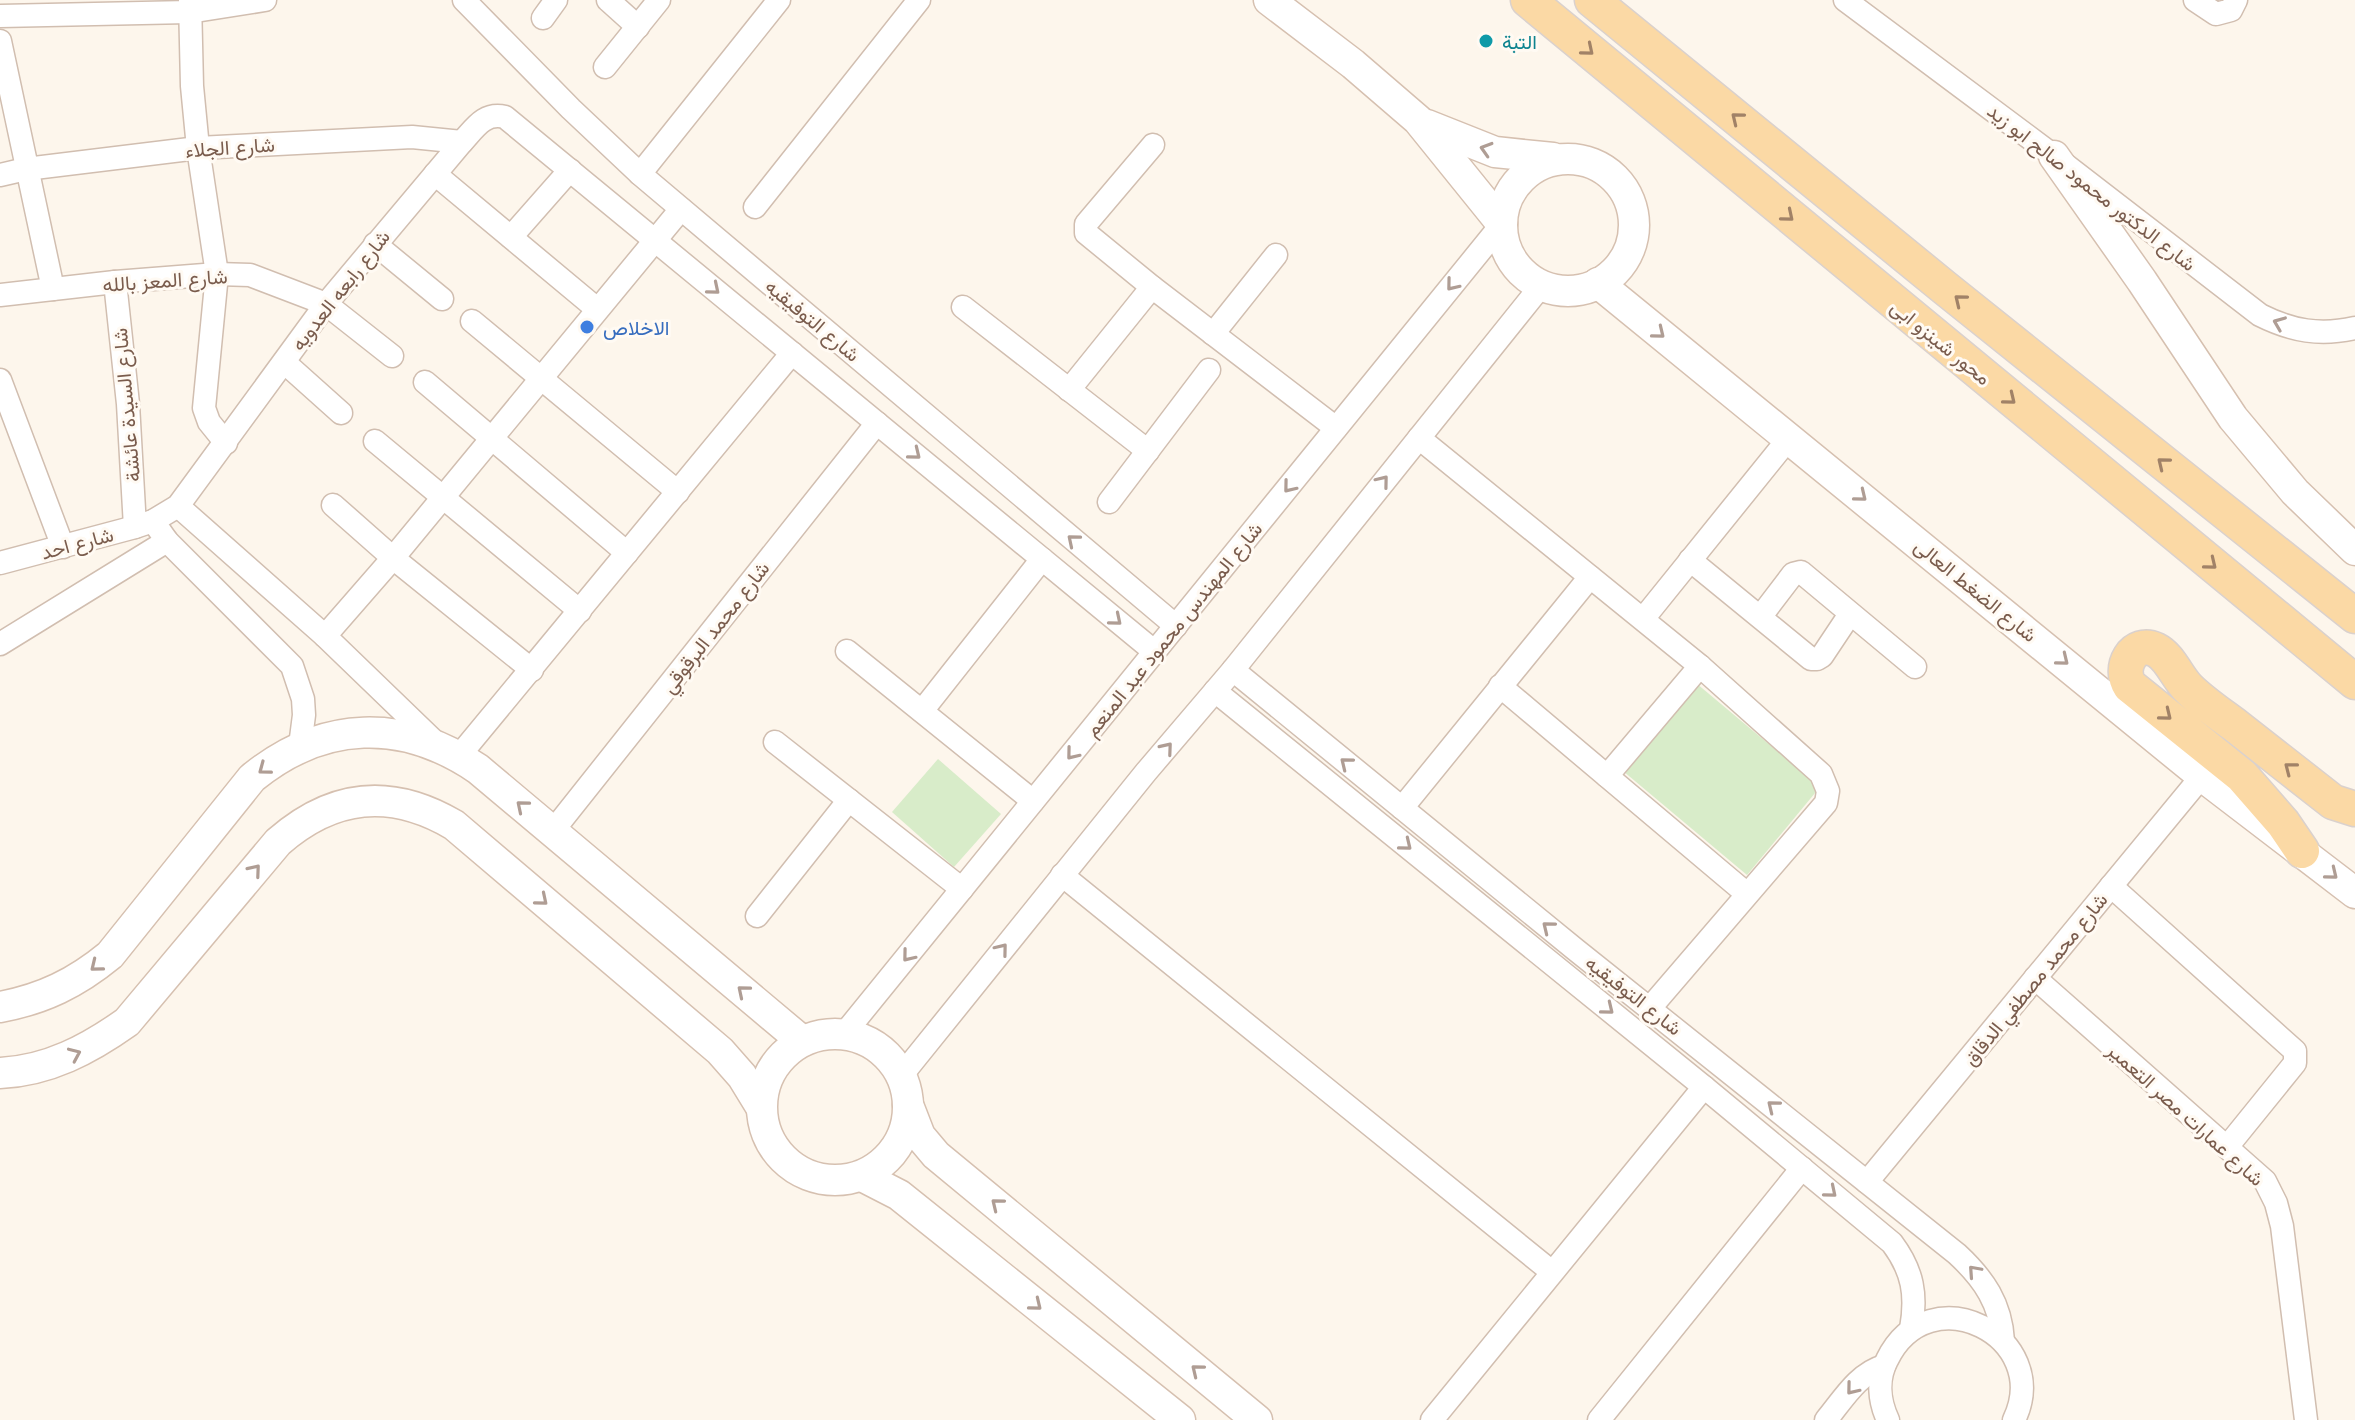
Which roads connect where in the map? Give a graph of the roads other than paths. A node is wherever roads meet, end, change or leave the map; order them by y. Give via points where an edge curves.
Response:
1 (265, 0) edge
2 (464, 0) edge
3 (608, 0) edge
4 (659, 0) edge
5 (779, 0) edge
6 (919, 0) edge
7 (1269, 0) edge
8 (1528, 0) edge
9 (1592, 0) edge
10 (1845, 0) edge
11 (2195, 0) edge
12 (2236, 0) edge
13 (190, 6) edge
14 (0, 16) edge
15 (638, 27) junction
16 (0, 41) edge
17 (605, 67) dead end
18 (1418, 120) junction
19 (462, 142) junction
20 (1153, 145) dead end
21 (198, 148) junction
22 (2054, 156) junction
23 (1559, 159) junction
24 (26, 169) junction
25 (570, 170) junction
26 (435, 174) junction
27 (640, 174) junction
28 (0, 175) edge
29 (755, 207) dead end
30 (681, 209) junction
31 (1502, 224) junction
32 (511, 237) junction
33 (654, 240) junction
34 (375, 244) junction
35 (1276, 255) dead end
36 (217, 274) junction
37 (115, 282) junction
38 (1598, 283) junction
39 (1541, 286) junction
40 (1152, 287) junction
41 (53, 289) junction
42 (0, 295) edge
43 (442, 299) dead end
44 (326, 304) junction
45 (963, 307) dead end
46 (597, 309) junction
47 (472, 321) dead end
48 (2355, 328) edge
49 (1213, 334) junction
50 (792, 353) junction
51 (392, 356) dead end
52 (284, 362) junction
53 (1209, 370) dead end
54 (540, 379) junction
55 (0, 380) edge
56 (425, 382) dead end
57 (1069, 390) junction
58 (341, 413) dead end
59 (877, 423) junction
60 (1336, 428) junction
61 (1419, 438) junction
62 (1789, 438) junction
63 (490, 439) junction
64 (375, 441) dead end
65 (226, 443) junction
66 (1148, 451) junction
67 (678, 492) junction
68 (442, 498) junction
69 (1109, 502) dead end
70 (333, 505) dead end
71 (178, 506) junction
72 (144, 524) junction
73 (167, 541) junction
74 (63, 547) junction
75 (2355, 550) edge
76 (627, 553) junction
77 (393, 558) junction
78 (1042, 559) junction
79 (1690, 560) junction
80 (0, 563) edge
81 (1590, 577) junction
82 (580, 611) junction
83 (1850, 614) junction
84 (1761, 616) junction
85 (2355, 616) edge
86 (1643, 619) junction
87 (1176, 626) junction
88 (325, 636) junction
89 (0, 644) edge
90 (847, 651) dead end
91 (1155, 652) junction
92 (1700, 666) junction
93 (1915, 667) dead end
94 (532, 670) junction
95 (1233, 670) junction
96 (2355, 682) edge
97 (1500, 686) junction
98 (1215, 691) junction
99 (922, 711) junction
100 (1316, 738) junction
101 (775, 742) dead end
102 (300, 746) junction
103 (449, 751) junction
104 (1300, 758) junction
105 (1607, 776) junction
106 (2202, 776) junction
107 (849, 800) junction
108 (1033, 801) junction
109 (1402, 808) junction
110 (2355, 809) edge
111 (552, 832) junction
112 (2302, 851) junction
113 (1062, 875) junction
114 (2111, 886) junction
115 (962, 889) junction
116 (2355, 893) edge
117 (1747, 894) junction
118 (757, 916) dead end
119 (2035, 978) junction
120 (0, 1007) edge
121 (1650, 1008) junction
122 (844, 1034) junction
123 (802, 1041) junction
124 (0, 1073) edge
125 (1704, 1087) junction
126 (905, 1091) junction
127 (761, 1107) junction
128 (2227, 1147) junction
129 (1802, 1168) junction
130 (862, 1176) junction
131 (1867, 1182) junction
132 (1552, 1272) junction
133 (1911, 1329) junction
134 (2003, 1341) junction
135 (1884, 1366) junction
136 (2018, 1417) edge
137 (1180, 1420) edge
138 (1257, 1420) edge
139 (1432, 1420) edge
140 (1599, 1420) edge
141 (1826, 1420) edge
142 (1888, 1420) edge
143 (2306, 1420) edge

1 - 13 street
2 - 27 street, شارع التوفيقيه
3 - 15 street
4 - 15 street
5 - 27 street
6 - 29 street
7 - 18 street
8 -> 96 main road, محور شينزو ابى
85 -> 9 main road
10 - 22 street, شارع الدكتور محمود صالح ابو زيد
11 - 12 street via 2216,14 2231,10
13 - 14 street
13 - 21 street
15 - 17 street
16 - 24 street
23 -> 18 street via 1495,152
18 - 31 street
19 - 21 street, شارع الجلاء via 412,137
19 - 25 street, شارع التوفيقيه via 484,118 505,117
19 - 26 street, شارع رابعه العدويه
20 - 40 street via 1085,228
21 - 24 street, شارع الجلاء
21 - 36 street
48 -> 22 street, شارع الدكتور محمود صالح ابو زيد via 2300,331 2260,315
22 - 75 street via 2233,418 2295,492
23 - 31 street via 1521,177 1506,199
23 - 38 street via 1600,167 1628,198 1632,240 1620,265
24 - 28 street, شارع الجلاء
24 - 41 street
25 - 32 street
25 - 33 street, شارع التوفيقيه
26 - 32 street
26 - 34 street, شارع رابعه العدويه
27 - 30 street, شارع التوفيقيه
30 - 33 street
87 -> 30 street, شارع التوفيقيه
31 - 39 street via 1515,265
31 -> 60 street, شارع المهندس محمود عبد المنعم
32 - 46 street
33 - 46 street
33 -> 50 street, شارع التوفيقيه
34 - 43 street
34 - 44 street, شارع رابعه العدويه
35 - 49 street
36 - 37 street, شارع المعز بالله
36 - 44 street, شارع المعز بالله via 250,275
36 - 65 street via 204,408
37 - 41 street, شارع المعز بالله
37 - 72 street, شارع السيدة عائشة
38 - 39 street via 1576,291
38 -> 62 street, شارع الضغط العالى
39 - 61 street
40 - 49 street
40 - 57 street
41 - 42 street, شارع المعز بالله
44 - 51 street, شارع المعز بالله
44 - 52 street, شارع رابعه العدويه
45 - 57 street
46 - 54 street
47 - 54 street
49 - 60 street
50 - 59 street, شارع التوفيقيه
50 - 67 street
52 - 58 street
52 - 65 street, شارع رابعه العدويه
53 - 66 street
54 - 63 street
54 - 67 street
55 - 74 street
56 - 63 street
57 - 66 street
59 -> 78 street, شارع التوفيقيه
59 - 111 street, شارع محمد البرقوقي
60 -> 87 street, شارع المهندس محمود عبد المنعم
61 - 81 street
95 -> 61 street
62 - 79 street
62 -> 106 street, شارع الضغط العالى
63 - 68 street
63 - 76 street
64 - 68 street
65 - 71 street, شارع رابعه العدويه
66 - 69 street
67 - 76 street
68 - 77 street
68 - 82 street
70 - 77 street
71 - 72 street, شارع رابعه العدويه
71 - 88 street
72 - 73 street
72 - 74 street, شارع احد
73 - 89 street
73 - 102 street via 292,666 303,699
74 - 80 street, شارع احد
76 - 82 street
77 - 88 street
77 - 94 street
78 -> 91 street, شارع التوفيقيه
78 - 99 street
79 - 84 street
79 - 86 street
81 - 86 street
81 - 97 street
82 - 94 street
83 - 84 street via 1797,571
83 - 84 street via 1817,659
83 - 93 street
86 - 92 street
87 - 91 street, شارع المهندس محمود عبد المنعم
88 - 103 street
90 - 99 street
91 -> 108 street, شارع المهندس محمود عبد المنعم
92 - 105 street
92 - 117 street via 1821,774 1828,791 1826,803
94 - 103 street
95 - 98 street
95 - 100 street, شارع التوفيقيه
97 - 105 street
97 - 109 street
98 - 104 street, شارع التوفيقيه
113 -> 98 street
99 - 108 street
100 - 104 street
109 -> 100 street, شارع التوفيقيه
101 - 107 street
102 - 103 street via 373,732 406,736
102 -> 120 street via 252,778 110,955 58,990
111 -> 103 street
104 -> 125 street, شارع التوفيقيه
105 - 117 street
106 - 112 street, شارع الضغط العالى
106 - 114 street, شارع محمد مصطفي الدقاق
107 - 115 street
107 - 118 street
108 - 115 street, شارع المهندس محمود عبد المنعم
121 -> 109 street, شارع التوفيقيه
110 -> 112 main road via 2333,802 2202,700 2158,651 2145,648 2133,653 2124,672 2130,686 2242,776
123 -> 111 street
112 -> 116 street, شارع الضغط العالى
126 -> 113 street
113 - 132 street
114 - 119 street, شارع محمد مصطفي الدقاق
114 - 128 street via 2295,1051 2295,1063
115 -> 122 street, شارع المهندس محمود عبد المنعم
117 - 121 street
119 - 128 street, شارع عمارات مصر التعمير
119 - 131 street, شارع محمد مصطفي الدقاق
131 -> 121 street, شارع التوفيقيه
122 - 123 street
122 - 126 street via 878,1048 892,1061
123 - 127 street via 773,1068
124 -> 127 street via 53,1063 110,1035 127,1022 293,829 345,804 383,801 420,808 454,825 720,1051
125 - 129 street, شارع التوفيقيه
125 - 132 street
126 - 130 street via 905,1128 896,1148
138 -> 126 street via 936,1155 920,1136
127 - 130 street via 773,1146 802,1173 822,1179
128 - 143 street, شارع عمارات مصر التعمير via 2265,1181 2276,1203
129 -> 133 street, شارع التوفيقيه via 1903,1257 1915,1292
129 - 140 street
130 -> 137 street via 899,1195
134 -> 131 street, شارع التوفيقيه via 1994,1300 1971,1267
132 - 139 street
133 - 134 street via 1930,1321 1970,1320
133 - 135 street
134 - 136 street, شارع التوفيقيه via 2017,1363 2022,1387
135 -> 141 street via 1860,1378
135 - 142 street via 1880,1397

